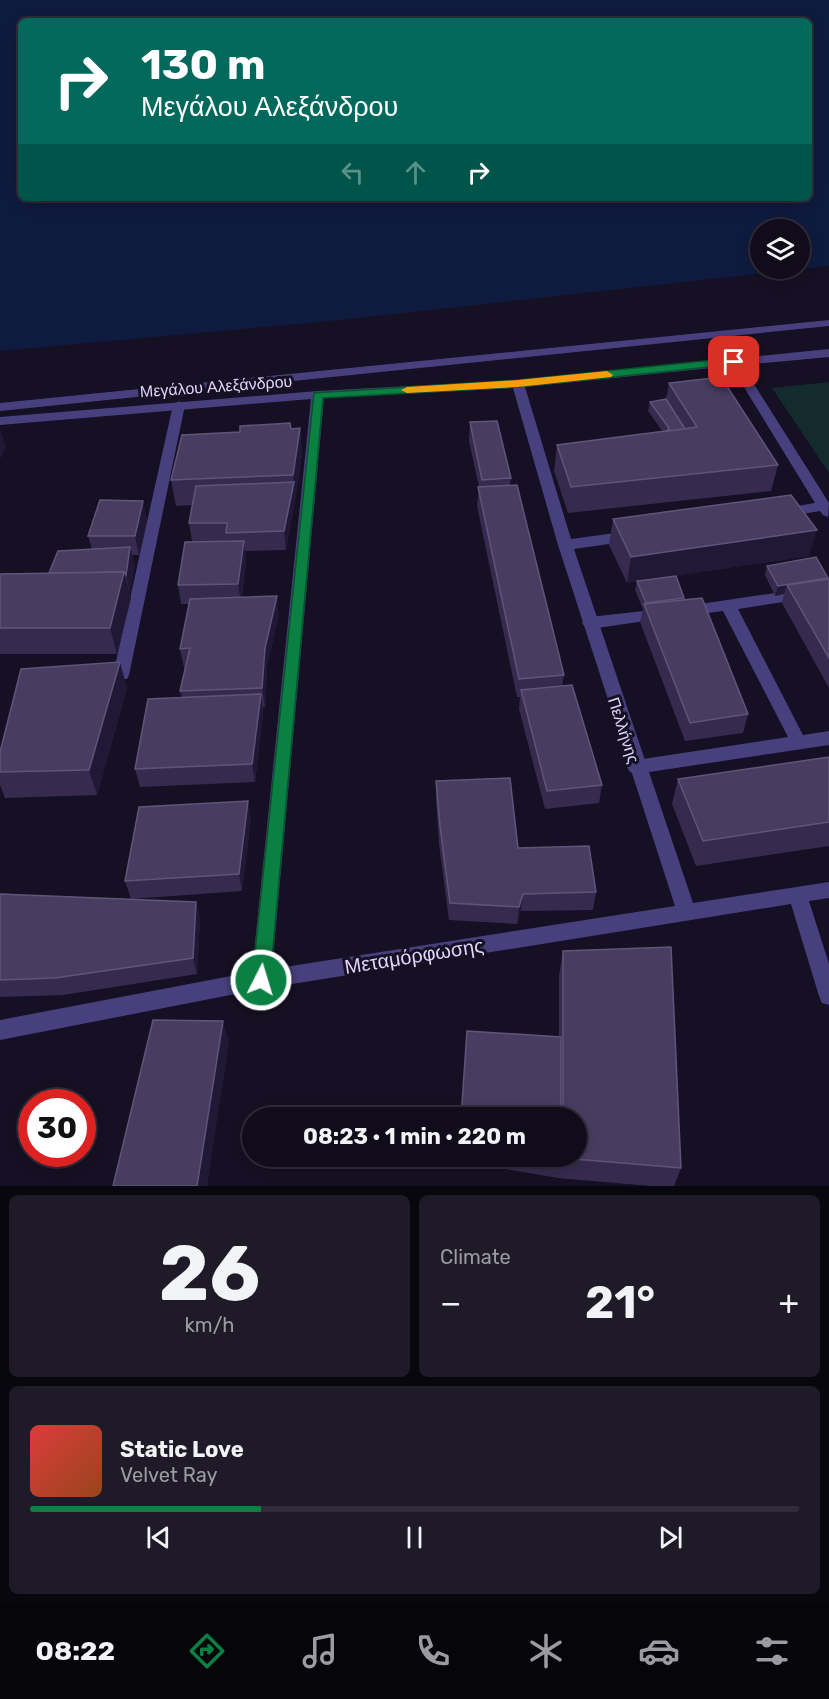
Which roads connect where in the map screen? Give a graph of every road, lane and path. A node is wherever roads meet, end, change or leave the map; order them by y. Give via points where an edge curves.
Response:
1 (829, 323) edge
2 (829, 353) edge
3 (734, 362) junction
4 (518, 384) junction
5 (318, 395) junction
6 (179, 405) junction
7 (0, 407) edge
8 (0, 421) edge
9 (826, 510) edge
10 (765, 515) edge
11 (647, 533) edge
12 (564, 545) junction
13 (829, 590) edge
14 (728, 605) junction
15 (590, 623) junction
16 (121, 675) edge
17 (829, 738) edge
18 (799, 743) junction
19 (636, 767) junction
20 (829, 890) edge
21 (798, 896) junction
22 (687, 913) junction
23 (261, 980) junction
24 (829, 996) edge
25 (0, 1030) edge

1 - 7 street
2 - 3 street, Μεγάλου Αλεξάνδρου
3 - 4 street, Μεγάλου Αλεξάνδρου
3 - 9 street
4 - 5 street, Μεγάλου Αλεξάνδρου
4 - 12 street, Πελλήνης
5 - 6 street, Μεγάλου Αλεξάνδρου
5 - 23 street
6 - 8 street, Μεγάλου Αλεξάνδρου
6 - 16 street
9 - 10 street
11 - 12 street
12 - 15 street, Πελλήνης
13 - 14 street
14 - 15 street
14 - 18 street
15 - 19 street, Πελλήνης
17 - 18 street
18 - 19 street
19 - 22 street, Πελλήνης
20 - 21 street, Μεταμόρφωσης
21 - 22 street, Μεταμόρφωσης
21 - 24 street
22 - 23 street, Μεταμόρφωσης
23 - 25 street, Μεταμόρφωσης

